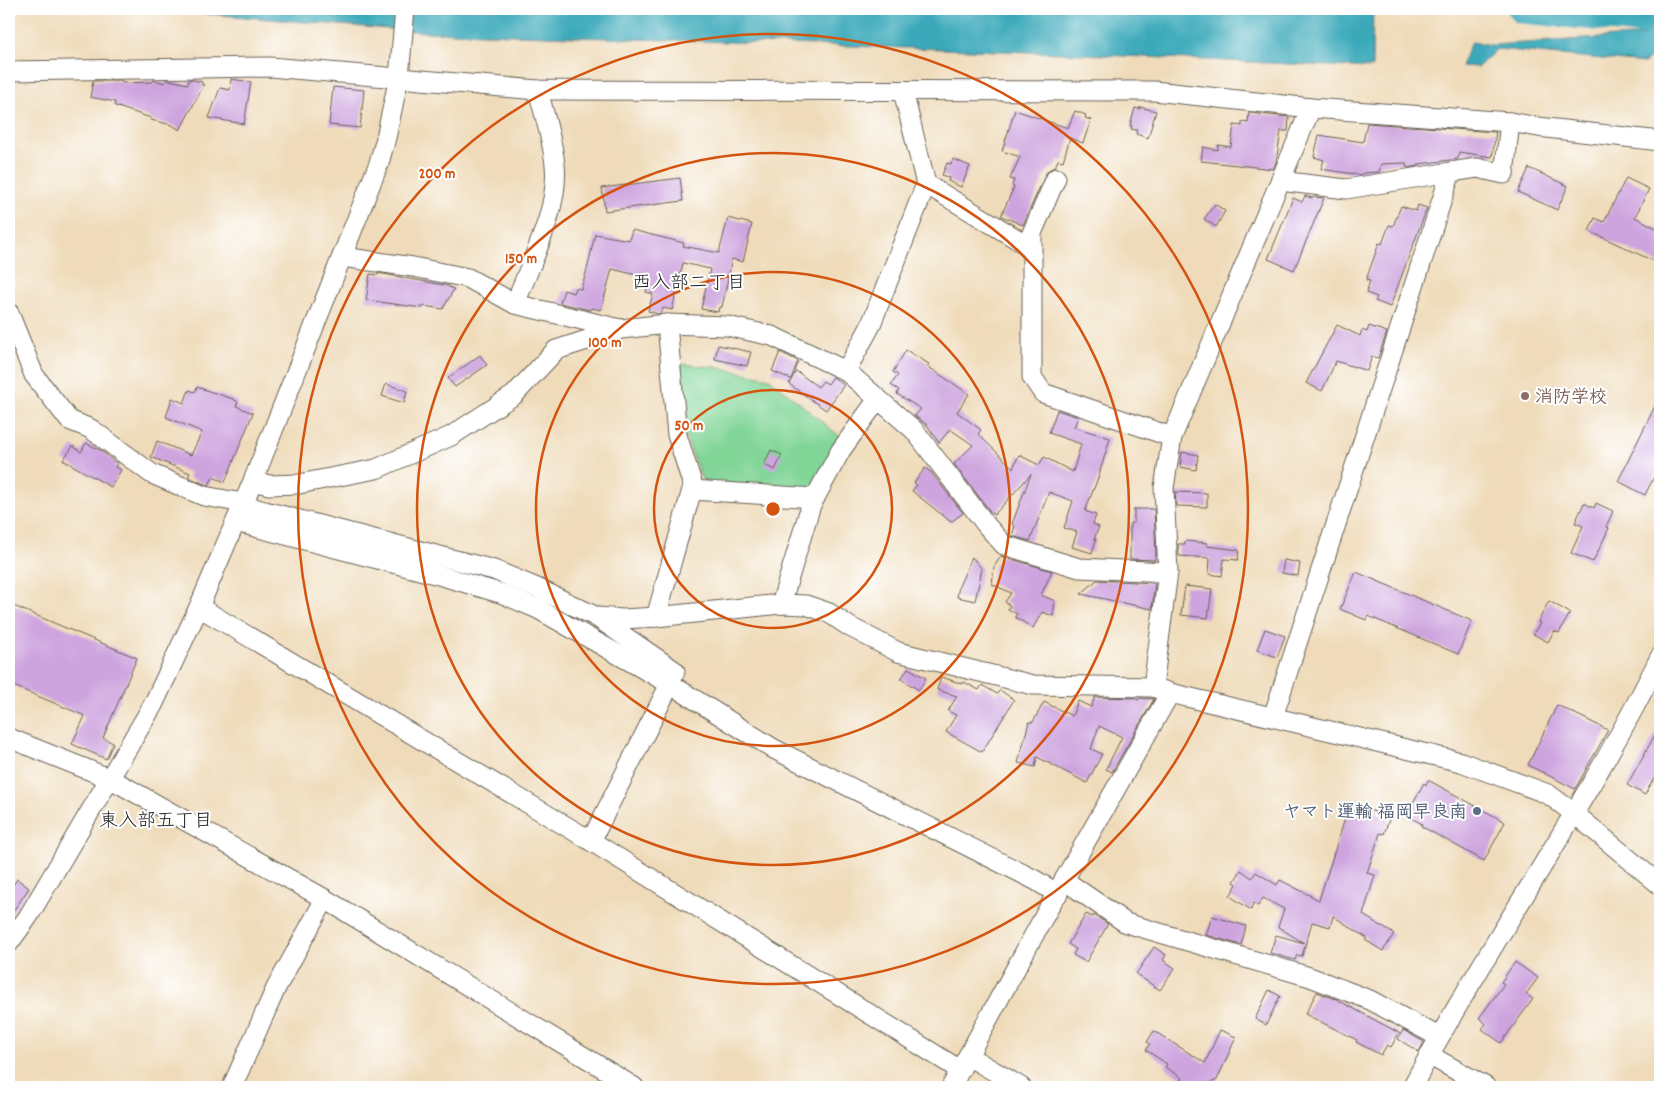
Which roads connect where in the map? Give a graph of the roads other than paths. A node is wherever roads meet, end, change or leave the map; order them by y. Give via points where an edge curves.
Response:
1 (405, 9) edge
2 (400, 70) junction
3 (10, 73) edge
4 (538, 90) junction
5 (903, 91) junction
6 (1311, 108) junction
7 (1510, 122) junction
8 (1660, 141) edge
9 (1451, 172) junction
10 (1056, 178) dead end
11 (1280, 181) junction
12 (926, 184) junction
13 (1030, 247) junction
14 (342, 257) junction
15 (515, 304) junction
16 (9, 312) edge
17 (667, 324) junction
18 (620, 329) junction
19 (846, 371) junction
20 (878, 399) junction
21 (1172, 437) junction
22 (253, 481) junction
23 (692, 490) junction
24 (815, 498) junction
25 (243, 502) junction
26 (236, 522) junction
27 (1168, 572) junction
28 (781, 604) junction
29 (199, 607) junction
30 (597, 617) junction
31 (656, 617) junction
32 (1660, 657) edge
33 (670, 684) junction
34 (1161, 690) junction
35 (1273, 717) junction
36 (9, 738) edge
37 (111, 780) junction
38 (1575, 814) junction
39 (591, 841) junction
40 (1660, 885) edge
41 (1061, 887) junction
42 (325, 899) junction
43 (9, 943) edge
44 (1439, 1037) junction
45 (1429, 1055) junction
46 (964, 1063) junction
47 (232, 1087) edge
48 (634, 1087) edge
49 (951, 1087) edge
50 (1021, 1087) edge
51 (1412, 1087) edge
52 (1486, 1087) edge

1 - 2 street
2 - 3 street via 270,67
2 - 4 street
2 - 14 street via 379,163
4 - 5 street
4 - 15 street via 555,165 555,194
5 - 6 street via 1154,91
5 - 12 street
6 - 7 street
6 - 11 street
7 - 8 street
7 - 9 street via 1504,174 1476,168
9 - 11 street via 1346,189
9 - 35 street
10 - 13 street via 1032,233
11 - 21 street
12 - 13 street
12 - 19 street via 870,327
13 - 21 street via 1032,377 1042,392
14 - 15 street via 468,278
14 - 22 street
15 - 18 street
16 - 25 street via 34,374 70,420 91,430 152,474 204,496
17 - 18 street
17 - 19 street via 727,326 772,336
17 - 23 street via 677,435
18 - 22 street via 556,350 514,395 451,436 376,468 300,484 269,485
19 - 20 street
20 - 24 street via 841,450
20 - 27 street via 914,430 1004,545 1079,568
21 - 27 street via 1164,488
22 - 25 street
23 - 24 street
23 - 31 street
24 - 28 street
25 - 26 street
25 - 30 street via 257,509 494,570
26 - 29 street
26 - 33 street via 503,594 538,609
27 - 34 street
28 - 31 street
28 - 34 street via 806,605 829,614 898,652 1034,685
29 - 37 street via 154,705
29 - 39 street
30 - 31 street
30 - 33 street via 675,672
32 - 38 street
33 - 39 street
33 - 41 street via 774,749 1026,875
34 - 35 street
34 - 41 street
35 - 38 street via 1461,762 1548,794
36 - 37 street
37 - 42 street
37 - 43 street
38 - 40 street
38 - 44 street
39 - 46 street
41 - 44 street via 1126,923 1310,977 1370,1000
41 - 46 street
42 - 47 street via 276,988
42 - 48 street
44 - 45 street
45 - 51 street
45 - 52 street
46 - 49 street
46 - 50 street

